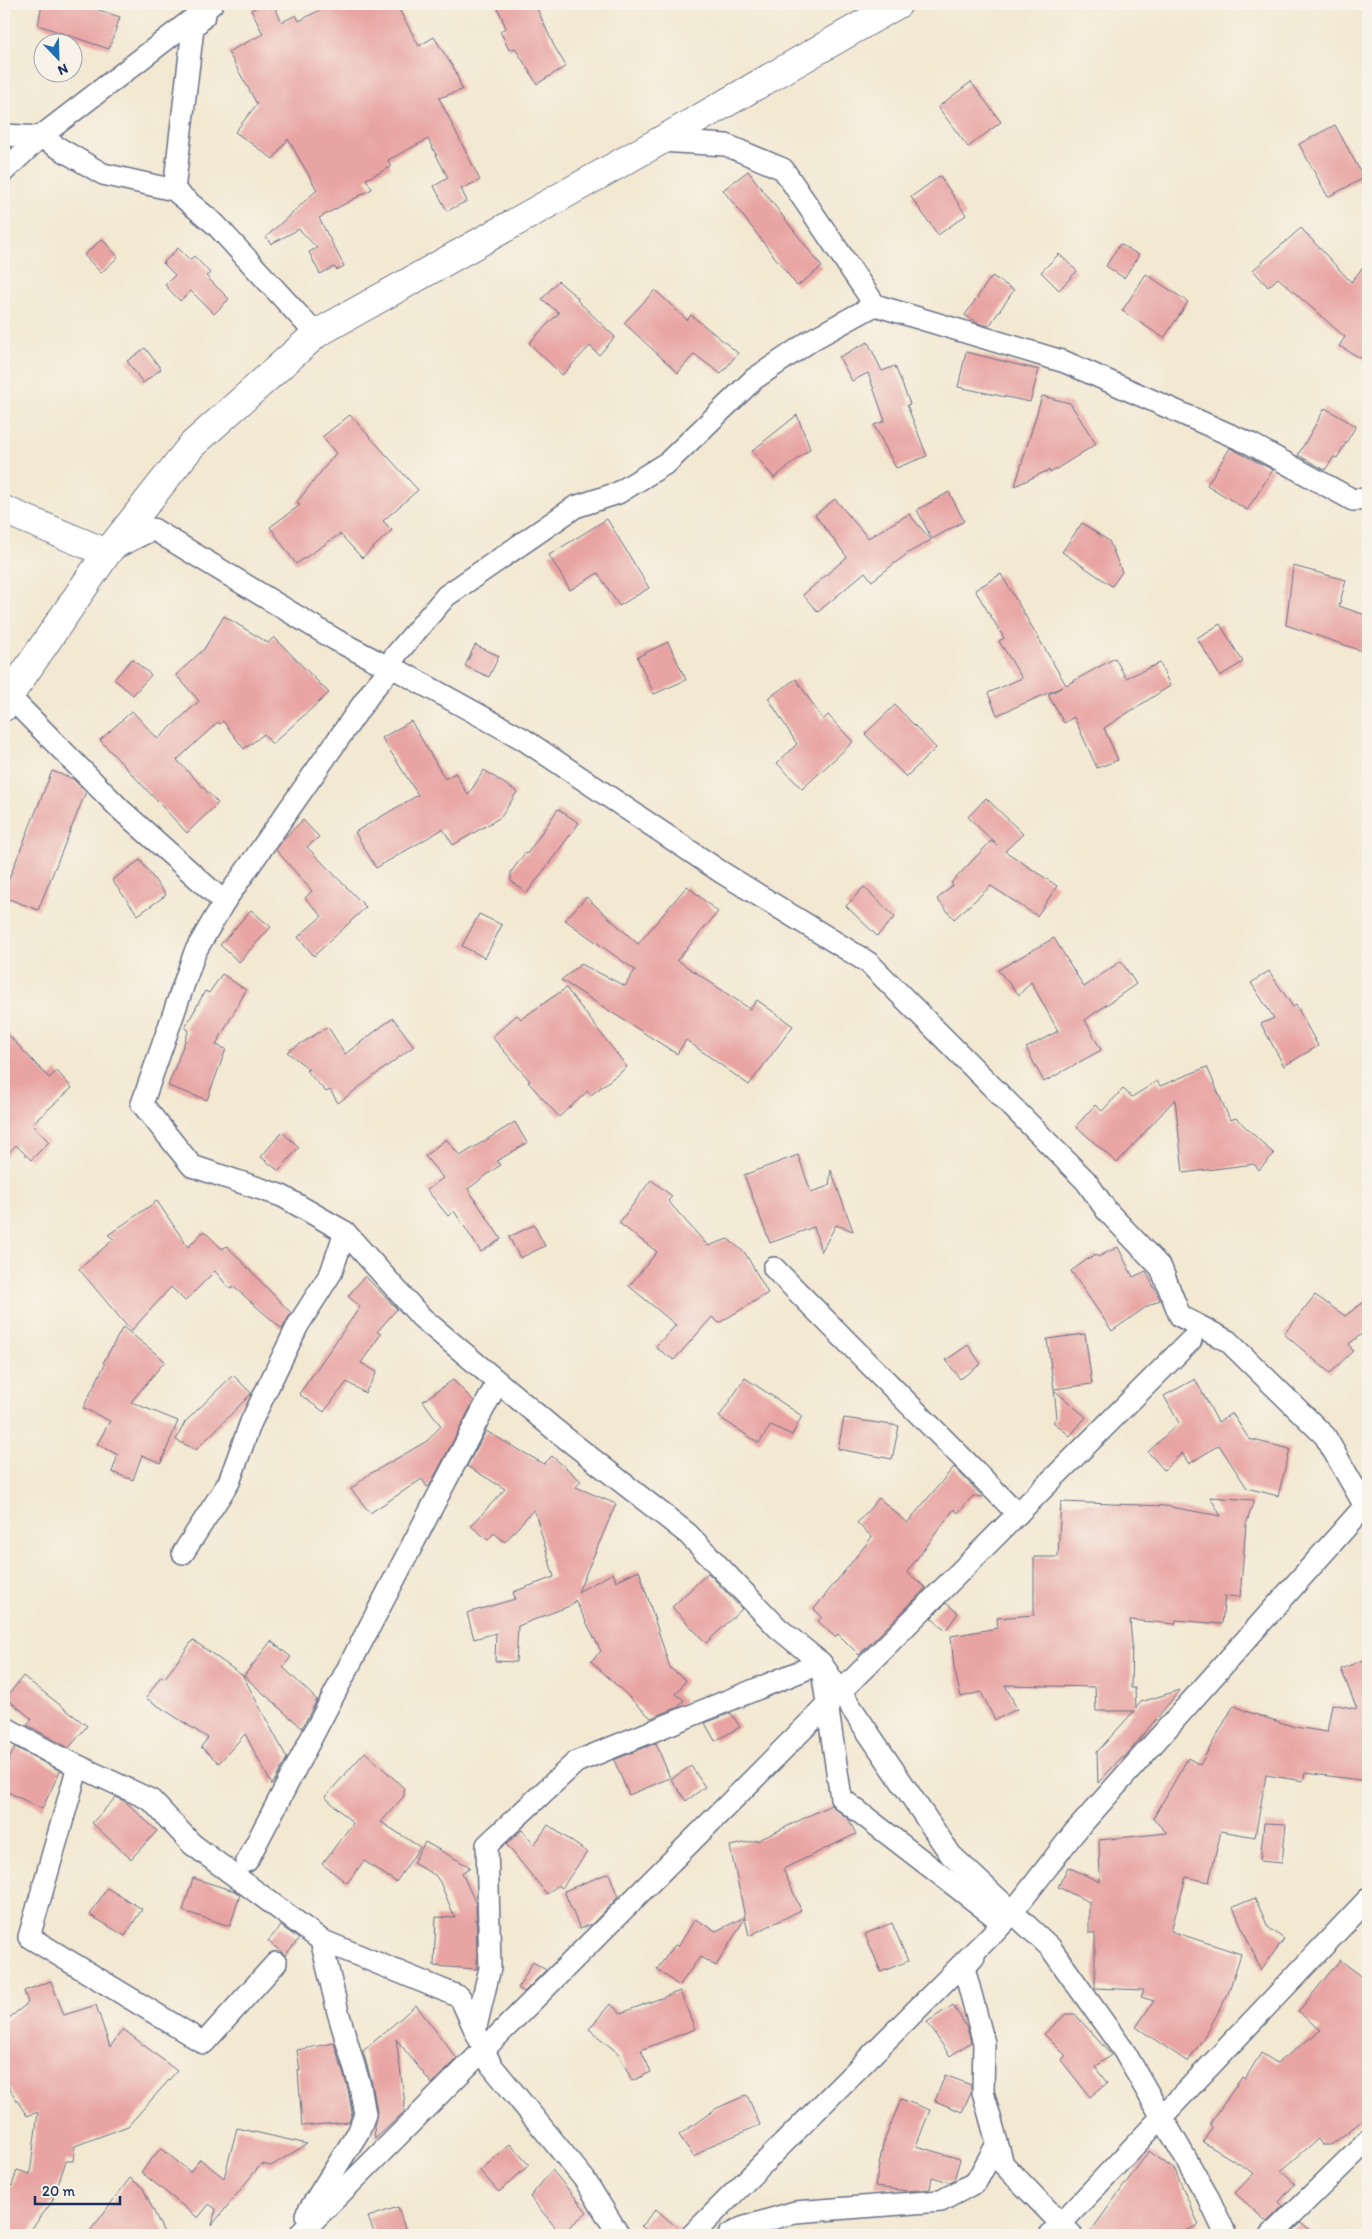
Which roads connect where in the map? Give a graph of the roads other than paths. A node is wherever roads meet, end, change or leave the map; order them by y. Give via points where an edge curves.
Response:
1 (214, 4) edge
2 (898, 4) edge
3 (4, 135) edge
4 (40, 137) junction
5 (660, 141) junction
6 (4, 171) edge
7 (174, 190) junction
8 (875, 305) junction
9 (316, 334) junction
10 (1368, 499) edge
11 (4, 510) edge
12 (106, 553) junction
13 (392, 667) junction
14 (6, 702) edge
15 (224, 902) junction
16 (345, 1232) junction
17 (774, 1268) dead end
18 (1191, 1340) dead end
19 (497, 1383) junction
20 (1367, 1507) edge
21 (1018, 1514) junction
22 (183, 1553) dead end
23 (821, 1663) junction
24 (4, 1728) edge
25 (78, 1766) junction
26 (248, 1861) dead end
27 (1368, 1899) edge
28 (1003, 1923) junction
29 (320, 1940) junction
30 (276, 1963) dead end
31 (475, 2031) junction
32 (1368, 2140) edge
33 (1002, 2164) junction
34 (292, 2235) edge
35 (299, 2235) edge
36 (619, 2235) edge
37 (692, 2235) edge
38 (729, 2235) edge
39 (1050, 2235) edge
40 (1072, 2235) edge
41 (1226, 2235) edge
42 (1271, 2235) edge

1 - 4 street
1 - 7 street via 194,28
2 - 5 street
3 - 4 street
4 - 6 street
4 - 7 street via 103,174
5 - 8 street via 726,145 783,169
5 - 9 street
7 - 9 street via 216,225
8 - 10 street via 1065,362 1251,444 1353,500
8 - 13 street via 813,339 754,379 668,462 618,493 575,507 446,596 394,657
9 - 12 street via 192,445
11 - 12 street
12 - 13 street via 153,529 336,640
12 - 14 street
13 - 15 street
13 - 20 street via 523,739 721,872 869,963 1086,1181 1107,1211 1161,1268 1180,1316 1228,1341 1325,1436
14 - 15 street
15 - 16 street via 195,952 142,1104 192,1166 282,1196
16 - 19 street via 421,1317
16 - 22 street via 331,1273 298,1325 251,1422 229,1482
17 - 21 street
18 - 21 street
19 - 23 street via 688,1534 778,1628
19 - 26 street
20 - 28 street via 1073,1834
21 - 35 street
23 - 28 street via 841,1798
23 - 31 street via 576,1762 487,1845 490,1968
23 - 41 street via 950,1855 1050,1947 1124,2051 1209,2199
24 - 25 street
25 - 29 street via 151,1800 192,1844
25 - 30 street via 29,1937 204,2043
27 - 39 street
28 - 33 street via 964,1968 984,2043 983,2092
28 - 37 street
29 - 31 street via 460,1997
29 - 34 street via 365,2114 359,2131 332,2177
31 - 36 street via 491,2065 585,2180
32 - 42 street
33 - 38 street via 997,2144 976,2182 941,2201 796,2212
33 - 40 street

